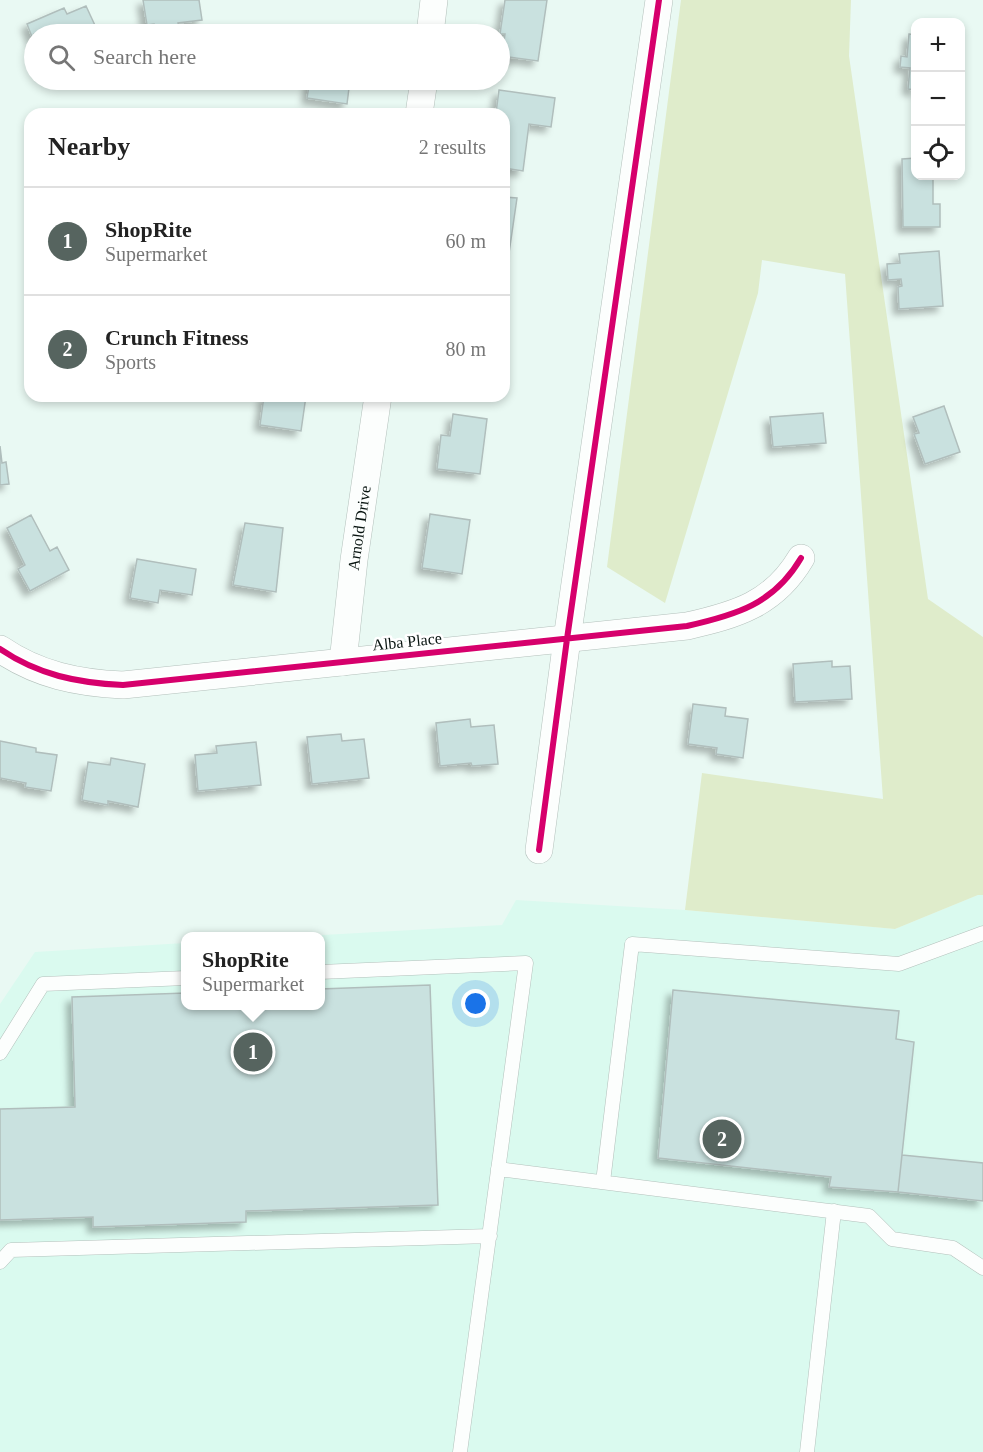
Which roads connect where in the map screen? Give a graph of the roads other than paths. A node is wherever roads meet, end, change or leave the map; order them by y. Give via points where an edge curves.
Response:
1 (434, 0) edge
2 (659, 0) edge
3 (431, 24) edge
4 (423, 90) edge
5 (420, 108) edge
6 (377, 402) edge
7 (801, 558) dead end
8 (567, 639) junction
9 (0, 649) edge
10 (343, 662) junction
11 (539, 850) dead end
12 (983, 933) edge
13 (325, 972) edge
14 (181, 978) edge
15 (0, 1053) edge
16 (498, 1169) junction
17 (603, 1182) junction
18 (834, 1211) junction
19 (490, 1236) junction
20 (0, 1262) edge
21 (983, 1268) edge
22 (460, 1452) edge
23 (807, 1452) edge

1 - 3 street
2 - 8 street
4 - 5 street
6 - 10 street, Arnold Drive
7 - 8 street, Alba Place via 778,589 719,619
8 - 10 street, Alba Place
8 - 11 street
9 - 10 street, Alba Place via 58,677 123,685
12 - 17 lane via 898,964 632,944
13 - 16 lane via 526,963
14 - 15 lane via 44,984
16 - 17 lane
16 - 19 lane
17 - 18 lane
18 - 21 lane via 869,1216 892,1239 953,1248
18 - 23 lane
19 - 20 lane via 11,1250
19 - 22 lane

